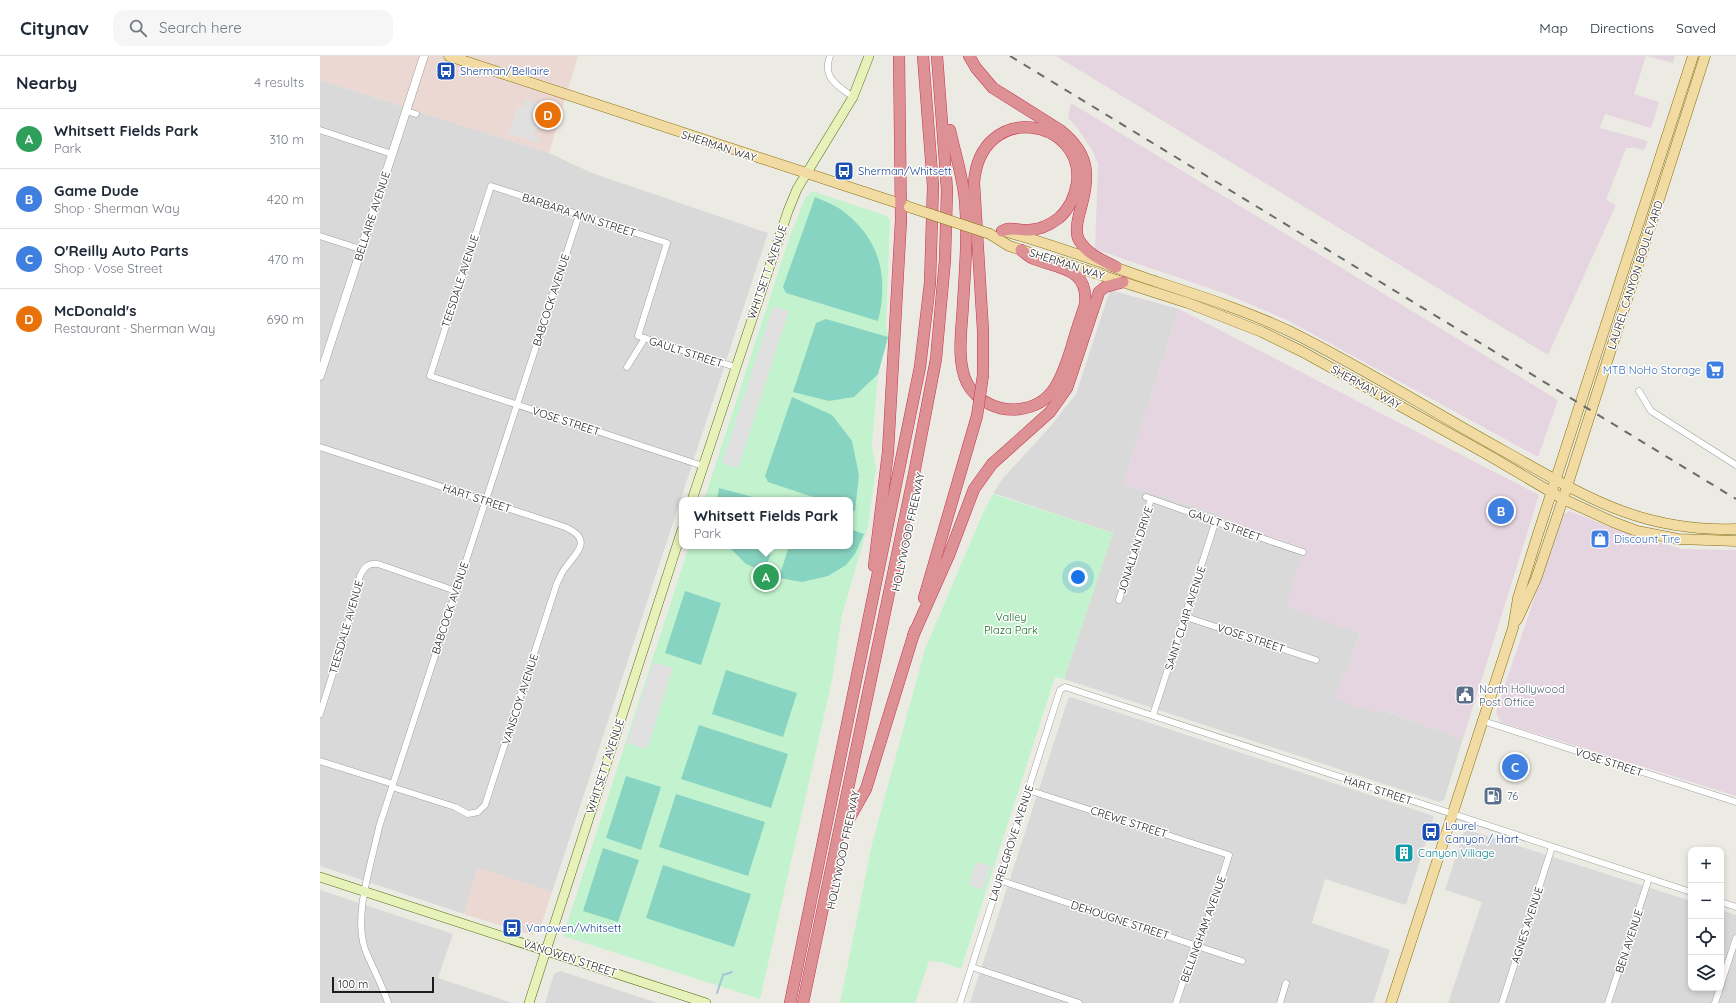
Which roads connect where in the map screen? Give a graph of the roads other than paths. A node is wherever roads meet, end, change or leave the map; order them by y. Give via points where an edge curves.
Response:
1 (424, 56) edge
2 (449, 56) edge
3 (830, 56) edge
4 (869, 56) edge
5 (899, 56) edge
6 (923, 56) edge
7 (932, 56) edge
8 (937, 56) edge
9 (944, 56) edge
10 (969, 56) edge
11 (1693, 56) edge
12 (1705, 56) edge
13 (853, 97) junction
14 (406, 111) junction
15 (416, 114) dead end
16 (320, 130) edge
17 (950, 130) junction
18 (392, 154) junction
19 (806, 174) junction
20 (491, 186) joint
21 (1645, 204) junction
22 (905, 206) junction
23 (1656, 207) junction
24 (579, 215) junction
25 (1002, 231) junction
26 (990, 234) junction
27 (320, 236) edge
28 (360, 249) junction
29 (1021, 250) junction
30 (1116, 267) junction
31 (1123, 282) junction
32 (1228, 305) junction
33 (1222, 316) junction
34 (1268, 322) junction
35 (1262, 332) junction
36 (1292, 333) junction
37 (638, 336) joint
38 (645, 338) junction
39 (1286, 343) junction
40 (627, 367) dead end
41 (735, 367) junction
42 (320, 376) edge
43 (430, 376) joint
44 (1638, 391) dead end
45 (517, 405) junction
46 (1430, 410) junction
47 (1424, 420) junction
48 (320, 447) edge
49 (1736, 465) edge
50 (703, 466) junction
51 (1555, 479) junction
52 (1567, 487) junction
53 (1551, 492) junction
54 (693, 497) edge
55 (1148, 498) joint
56 (1563, 499) junction
57 (485, 500) junction
58 (1216, 520) junction
59 (1736, 529) edge
60 (679, 539) edge
61 (1736, 541) edge
62 (1304, 552) dead end
63 (557, 583) joint
64 (456, 591) junction
65 (1119, 600) dead end
66 (870, 615) junction
67 (1186, 617) junction
68 (1513, 628) junction
69 (913, 636) junction
70 (1316, 660) dead end
71 (1065, 687) joint
72 (320, 714) edge
73 (1153, 716) junction
74 (1483, 721) junction
75 (320, 761) edge
76 (393, 785) junction
77 (1028, 790) junction
78 (1736, 802) edge
79 (1452, 815) junction
80 (849, 818) junction
81 (1552, 847) junction
82 (1229, 855) joint
83 (320, 877) edge
84 (1649, 878) junction
85 (999, 880) junction
86 (1688, 891) edge
87 (365, 892) junction
88 (1724, 903) edge
89 (1736, 907) edge
90 (1736, 938) edge
91 (1196, 945) junction
92 (546, 950) junction
93 (1242, 961) dead end
94 (972, 967) junction
95 (1724, 975) edge
96 (1286, 983) dead end
97 (1719, 991) edge
98 (1394, 1002) edge
99 (388, 1003) edge
100 (529, 1003) edge
101 (706, 1003) edge
102 (790, 1003) edge
103 (798, 1003) edge
104 (803, 1003) edge
105 (810, 1003) edge
106 (960, 1003) edge
107 (1079, 1003) edge
108 (1176, 1003) edge
109 (1280, 1003) edge
110 (1502, 1003) edge
111 (1608, 1003) edge
112 (1715, 1003) edge

1 - 14 street, BELLAIRE AVENUE
2 - 19 main road, SHERMAN WAY
3 - 13 street via 827,71 832,81
4 - 13 main road, WHITSETT AVENUE
5 - 22 highway
6 - 66 highway, HOLLYWOOD FREEWAY via 933,186 926,323 920,367
7 - 103 highway via 940,169 941,241 929,365
8 - 104 highway via 947,190 945,260 938,345 922,437
9 - 17 highway, HOLLYWOOD FREEWAY
10 - 30 highway via 985,81 1060,130 1079,149 1084,158 1088,177 1078,221 1078,238 1092,255
11 - 21 main road, LAUREL CANYON BOULEVARD
12 - 23 main road, LAUREL CANYON BOULEVARD
13 - 19 main road, WHITSETT AVENUE
14 - 15 street
14 - 18 street, BELLAIRE AVENUE
16 - 18 street
17 - 29 highway via 965,200 963,370 967,382 978,396 990,405 1007,410 1032,407 1047,398 1057,387 1086,296 1081,280 1076,274 1032,258
17 - 80 highway, HOLLYWOOD FREEWAY via 953,189 952,250 946,337
18 - 28 street, BELLAIRE AVENUE
19 - 22 main road, SHERMAN WAY
19 - 41 main road, WHITSETT AVENUE via 788,211
20 - 24 street, BARBARA ANN STREET
20 - 43 street, TEESDALE AVENUE
21 - 23 main road
21 - 51 main road, LAUREL CANYON BOULEVARD
22 - 26 main road, SHERMAN WAY, bridge
22 - 66 highway via 888,452
23 - 52 main road, LAUREL CANYON BOULEVARD
24 - 37 street, BARBARA ANN STREET via 667,244
24 - 45 street, BABCOCK AVENUE
25 - 26 main road
25 - 30 main road, SHERMAN WAY
25 - 69 highway, bridge via 1009,227 1029,230 1045,226 1060,217 1072,202 1077,180 1073,158 1060,140 1043,130 1027,127 1000,134 984,149 976,164 974,183 983,331 983,375 977,416
26 - 29 main road, SHERMAN WAY
27 - 28 street
28 - 42 street, BELLAIRE AVENUE
29 - 31 main road, SHERMAN WAY
30 - 32 main road, SHERMAN WAY
31 - 33 main road, SHERMAN WAY
31 - 69 highway via 1105,287 1099,292 1073,372 1058,403 992,464 974,489 949,555
32 - 33 main road
32 - 34 main road, SHERMAN WAY
33 - 35 main road, SHERMAN WAY
34 - 35 main road
34 - 36 main road, SHERMAN WAY
35 - 39 main road, SHERMAN WAY
36 - 39 main road
36 - 46 main road, SHERMAN WAY
37 - 38 street, GAULT STREET
38 - 40 street
38 - 41 street, GAULT STREET
39 - 47 main road, SHERMAN WAY
41 - 50 main road, WHITSETT AVENUE
43 - 45 street, VOSE STREET
44 - 49 street via 1651,411
45 - 50 street, VOSE STREET
45 - 57 street, BABCOCK AVENUE
46 - 47 main road
46 - 51 main road, SHERMAN WAY
47 - 53 main road, SHERMAN WAY
48 - 57 street, HART STREET
50 - 54 main road, WHITSETT AVENUE
51 - 52 main road, SHERMAN WAY
51 - 53 main road, LAUREL CANYON BOULEVARD
52 - 56 main road, LAUREL CANYON BOULEVARD
52 - 59 main road, SHERMAN WAY via 1611,508 1640,518 1680,527
53 - 56 main road, SHERMAN WAY
53 - 68 main road, LAUREL CANYON BOULEVARD via 1518,598
55 - 58 street, GAULT STREET
55 - 65 street, JONALLAN DRIVE
56 - 61 main road, SHERMAN WAY via 1637,531 1678,539
56 - 68 main road, LAUREL CANYON BOULEVARD via 1529,598
57 - 63 street, HART STREET via 565,527 579,536 581,547 565,567
57 - 64 street, BABCOCK AVENUE
58 - 62 street, GAULT STREET via 1242,532
58 - 67 street, SAINT CLAIR AVENUE
60 - 92 main road, WHITSETT AVENUE
63 - 76 street, VANSCOY AVENUE via 487,800 478,812 468,814
64 - 72 street, TEESDALE AVENUE via 378,564 364,567
64 - 76 street, BABCOCK AVENUE
66 - 102 highway, HOLLYWOOD FREEWAY
67 - 70 street, VOSE STREET
67 - 73 street, SAINT CLAIR AVENUE
68 - 74 main road, LAUREL CANYON BOULEVARD
69 - 80 highway via 866,790
71 - 73 street, HART STREET
71 - 77 street, LAURELGROVE AVENUE via 1060,690
73 - 79 street, HART STREET
74 - 78 street, VOSE STREET
74 - 79 main road, LAUREL CANYON BOULEVARD
75 - 76 street
76 - 87 street, BABCOCK AVENUE via 379,827
77 - 82 street, CREWE STREET
77 - 85 street, LAURELGROVE AVENUE
79 - 81 street, HART STREET
79 - 98 main road, LAUREL CANYON BOULEVARD
80 - 105 highway, HOLLYWOOD FREEWAY
81 - 84 street, HART STREET
81 - 110 street, AGNES AVENUE
82 - 91 street, BELLINGHAM AVENUE via 1210,914
83 - 87 main road, VANOWEN STREET
84 - 86 street, HART STREET
84 - 111 street, BEN AVENUE
85 - 91 street, DEHOUGNE STREET
85 - 94 street, LAURELGROVE AVENUE
87 - 92 main road, VANOWEN STREET
87 - 99 street, BABCOCK AVENUE via 361,919 362,934 365,948
88 - 89 street
90 - 95 street
91 - 93 street, DEHOUGNE STREET
91 - 108 street, BELLINGHAM AVENUE
92 - 100 main road, WHITSETT AVENUE
92 - 101 main road, VANOWEN STREET
94 - 106 street, LAURELGROVE AVENUE
94 - 107 street
96 - 109 street
97 - 112 street

